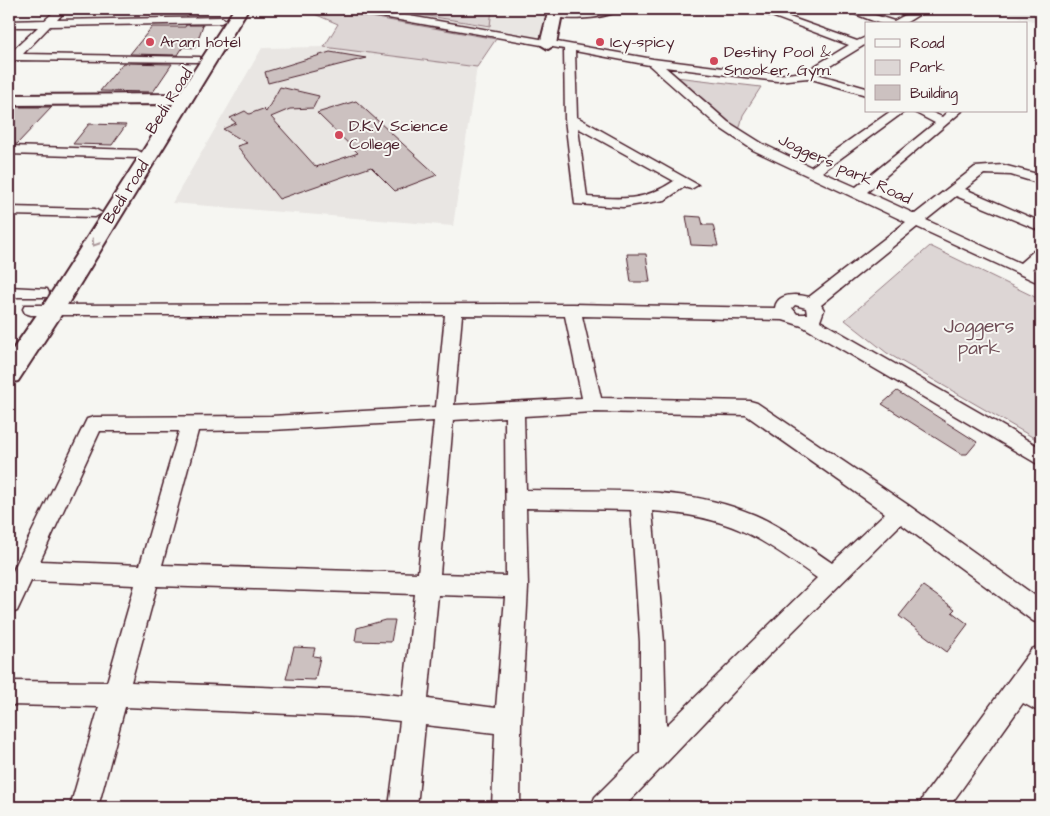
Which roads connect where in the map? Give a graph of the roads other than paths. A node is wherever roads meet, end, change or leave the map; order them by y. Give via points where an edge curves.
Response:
1 (62, 9) edge
2 (354, 9) edge
3 (616, 9) edge
4 (758, 9) edge
5 (847, 9) edge
6 (923, 9) edge
7 (556, 11) edge
8 (237, 12) edge
9 (888, 22) edge
10 (898, 22) edge
11 (9, 24) edge
12 (46, 24) junction
13 (862, 43) edge
14 (548, 44) junction
15 (569, 48) junction
16 (196, 58) junction
17 (10, 59) edge
18 (653, 62) junction
19 (808, 75) junction
20 (777, 78) joint
21 (865, 92) edge
22 (178, 99) junction
23 (9, 100) edge
24 (898, 112) edge
25 (920, 112) edge
26 (955, 112) edge
27 (571, 119) junction
28 (944, 122) junction
29 (9, 150) edge
30 (137, 154) junction
31 (813, 172) junction
32 (1041, 180) edge
33 (955, 190) junction
34 (858, 193) junction
35 (9, 211) edge
36 (95, 213) junction
37 (914, 221) junction
38 (1041, 227) edge
39 (1041, 252) edge
40 (1021, 270) junction
41 (1041, 279) edge
42 (9, 292) edge
43 (36, 301) junction
44 (53, 309) junction
45 (572, 310) junction
46 (454, 311) junction
47 (808, 312) junction
48 (9, 342) edge
49 (9, 374) edge
50 (592, 405) junction
51 (514, 408) junction
52 (445, 412) junction
53 (191, 423) junction
54 (1041, 458) edge
55 (517, 500) junction
56 (641, 503) junction
57 (901, 512) junction
58 (24, 571) junction
59 (147, 575) junction
60 (834, 577) junction
61 (428, 584) junction
62 (517, 587) junction
63 (9, 603) edge
64 (1041, 613) edge
65 (1041, 657) edge
66 (1021, 686) junction
67 (9, 693) edge
68 (113, 695) junction
69 (1041, 702) edge
70 (414, 709) junction
71 (508, 722) junction
72 (653, 758) junction
73 (84, 807) edge
74 (403, 807) edge
75 (506, 807) edge
76 (605, 807) edge
77 (933, 807) edge

1 - 12 street
2 - 14 street
3 - 7 street via 590,16
4 - 13 street
5 - 9 street
6 - 10 street
7 - 14 main road
8 - 12 street
8 - 16 main road, Bedi Road
8 - 22 main road, Bedi road
11 - 12 street
12 - 17 street
13 - 19 street
14 - 15 street
15 - 18 street
15 - 27 street
16 - 17 street
16 - 22 main road, Bedi Road
18 - 20 street
18 - 31 street, Joggers park Road via 738,135
19 - 20 street
19 - 21 street
22 - 23 main road
22 - 30 main road, Bedi Road
22 -> 44 main road, Bedi road
24 - 31 street
25 - 28 street
26 - 28 street
27 - 27 street via 687,183 660,197 623,203 580,201
28 - 34 street
29 - 30 street
30 - 36 main road, Bedi Road
31 - 34 street, Joggers park Road
32 - 33 street via 992,167 980,170
33 - 37 street
33 - 38 street
34 - 37 street, Joggers park Road
35 - 36 street
36 - 43 main road, Bedi Road
37 - 40 street, Joggers park Road
37 - 47 street
39 - 40 street
40 - 41 street, Joggers park Road
42 - 43 street
43 - 44 street
43 - 48 main road, Bedi Road
44 - 46 street
44 - 49 main road, Bedi road
45 - 46 street
45 - 47 street via 786,314 794,319
45 - 50 street
46 - 52 street
47 - 54 street
50 - 51 street
50 - 57 street via 750,408
51 - 52 street
51 - 55 street
52 - 53 street via 271,423
52 - 61 street
53 - 58 street via 94,424
53 - 59 street
55 - 56 street
55 - 62 street
56 - 60 street via 706,508 738,518 758,526
56 - 72 street via 652,642
57 - 60 street
57 - 64 street
58 - 59 street
58 - 63 street
59 - 61 street
59 - 68 street
60 - 72 street
61 - 62 street
61 - 70 street
62 - 71 street
65 - 66 street
66 - 69 street
66 - 77 street
67 - 68 street
68 - 70 street via 176,695
68 - 73 street
70 - 71 street
70 - 74 street
71 - 75 street
72 - 76 street

